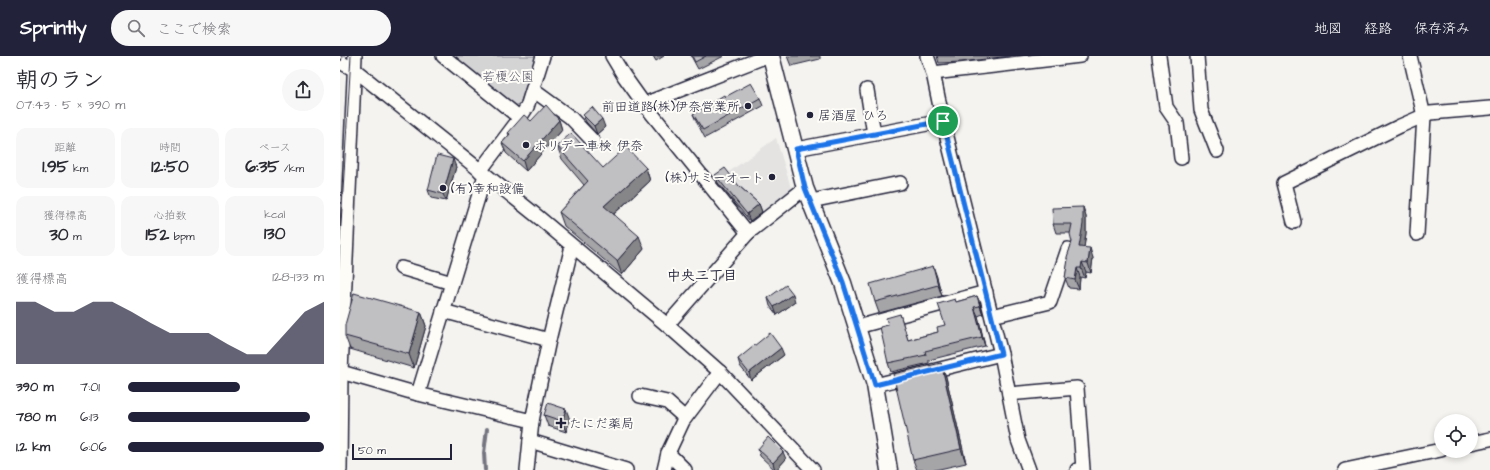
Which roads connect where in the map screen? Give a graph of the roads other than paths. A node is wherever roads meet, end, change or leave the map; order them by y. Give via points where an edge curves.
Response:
1 (356, 56) edge
2 (443, 56) edge
3 (543, 56) edge
4 (612, 56) edge
5 (767, 56) edge
6 (771, 56) edge
7 (927, 56) edge
8 (1080, 56) edge
9 (1159, 56) edge
10 (1197, 56) edge
11 (1410, 56) edge
12 (340, 62) edge
13 (355, 70) junction
14 (933, 73) junction
15 (533, 90) junction
16 (867, 90) dead end
17 (644, 104) junction
18 (1490, 108) edge
19 (1424, 116) junction
20 (520, 118) junction
21 (943, 121) junction
22 (874, 134) junction
23 (593, 141) dead end
24 (796, 149) junction
25 (1217, 151) dead end
26 (1181, 158) dead end
27 (482, 173) junction
28 (900, 183) dead end
29 (808, 195) junction
30 (1294, 222) dead end
31 (748, 233) junction
32 (1417, 234) dead end
33 (572, 246) junction
34 (1068, 249) edge
35 (401, 268) dead end
36 (452, 283) junction
37 (986, 292) junction
38 (443, 311) junction
39 (992, 316) junction
40 (666, 325) junction
41 (857, 327) junction
42 (549, 340) junction
43 (1001, 354) junction
44 (341, 372) junction
45 (720, 372) junction
46 (875, 385) junction
47 (418, 394) junction
48 (1009, 394) junction
49 (640, 396) dead end
50 (685, 418) junction
51 (532, 421) junction
52 (1490, 439) edge
53 (530, 441) junction
54 (1478, 442) edge
55 (1434, 451) edge
56 (668, 453) junction
57 (340, 470) edge
58 (527, 470) edge
59 (626, 470) edge
60 (664, 470) edge
61 (685, 470) edge
62 (813, 470) edge
63 (889, 470) edge
64 (1029, 470) edge
65 (1077, 470) edge
66 (1344, 470) edge

1 - 13 street
2 - 20 street
3 - 15 street
4 - 17 street
5 - 17 street
6 - 24 main road
7 - 14 street
8 - 14 street
9 - 26 street via 1166,107 1177,123
10 - 25 street via 1201,110
11 - 19 street
12 - 13 street
13 - 27 street
13 - 44 street
14 - 21 street
15 - 20 street
15 - 23 street via 570,117
16 - 22 street
17 - 31 street
18 - 19 street via 1430,113
19 - 30 street via 1284,183
19 - 32 street
20 - 27 street
21 - 22 street
21 - 37 street
22 - 24 street
24 - 29 main road
27 - 33 street
27 - 36 street
28 - 29 street
29 - 31 street
29 - 41 main road via 843,282
31 - 40 street
33 - 40 street
33 - 42 street
34 - 39 street via 1050,302
35 - 36 street
36 - 38 street
37 - 39 street
37 - 41 street
38 - 42 street
38 - 47 street
39 - 43 street
40 - 45 street
41 - 46 main road
42 - 51 street
43 - 46 street
43 - 48 street
44 - 47 street
44 - 57 street
45 - 50 street
45 - 62 street
46 - 63 main road
47 - 51 street
48 - 64 street via 1018,440
48 - 65 street via 1077,388 1083,469
49 - 50 street via 667,402
50 - 56 street
51 - 53 street
52 - 54 street
53 - 58 street
53 - 59 street
55 - 66 street
56 - 60 street
56 - 61 street

